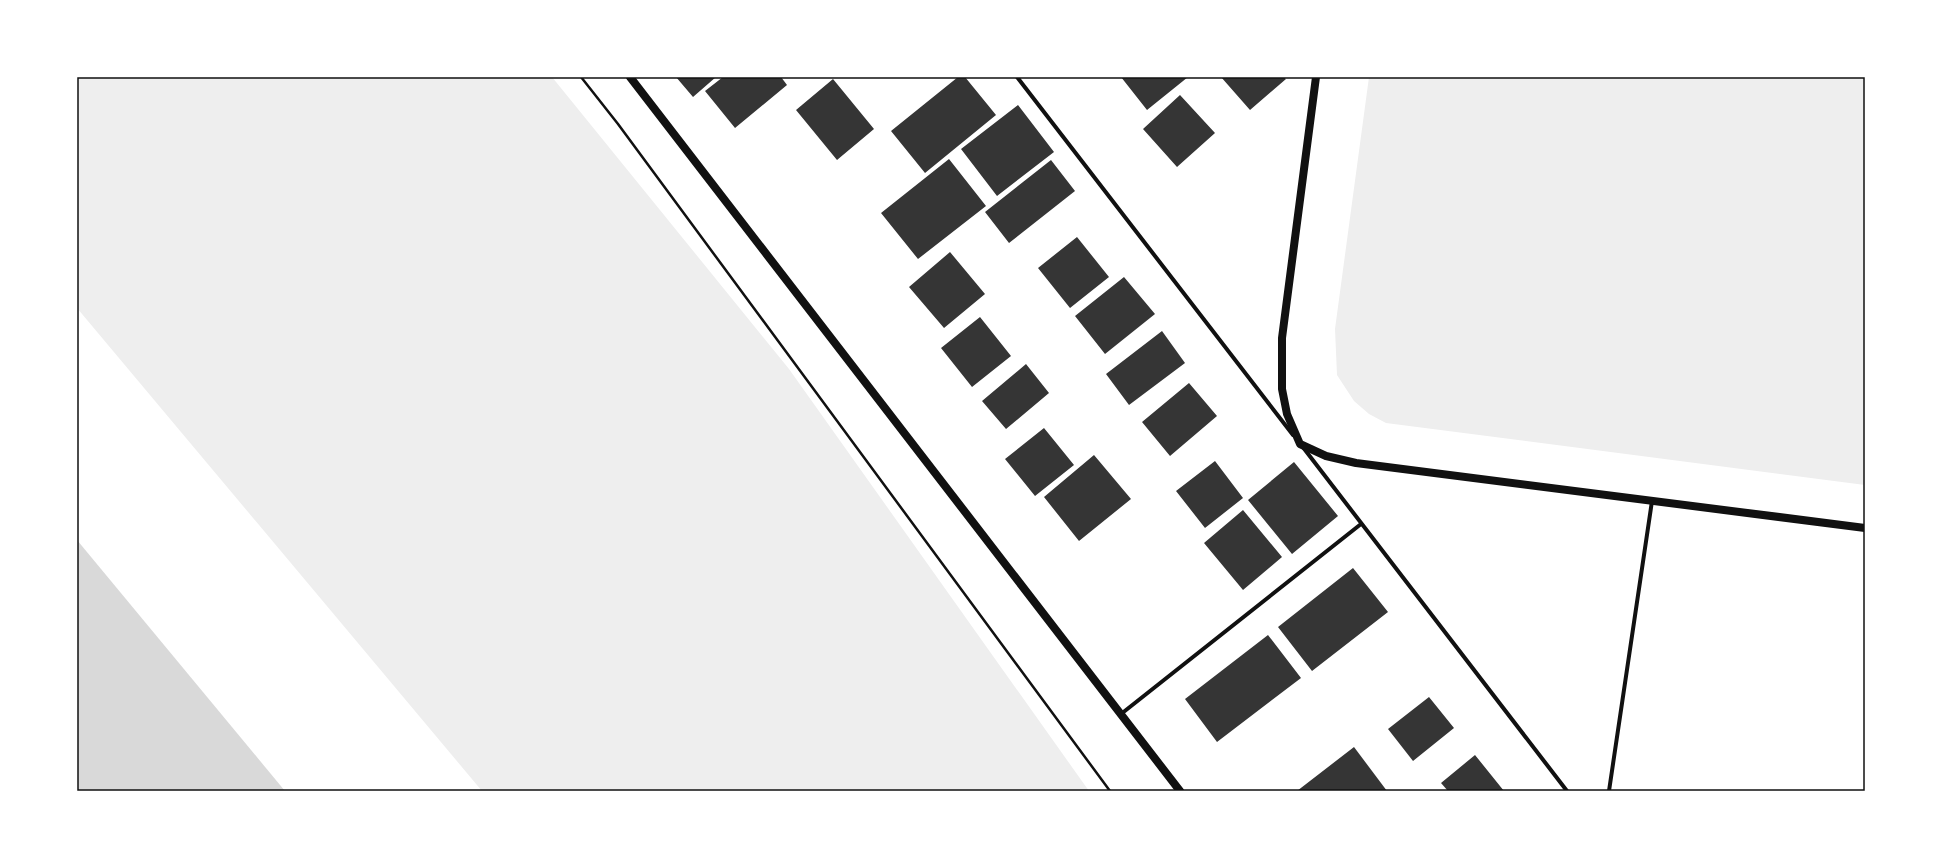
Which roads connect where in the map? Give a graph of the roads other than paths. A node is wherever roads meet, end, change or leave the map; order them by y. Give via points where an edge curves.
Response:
1 (630, 77) edge
2 (1017, 77) edge
3 (1316, 77) edge
4 (1300, 444) junction
5 (1652, 501) junction
6 (1361, 524) junction
7 (1865, 528) edge
8 (1121, 714) junction
9 (1180, 791) edge
10 (1567, 791) edge
11 (1609, 791) edge

1 - 8 main road
2 - 4 street
3 - 4 main road via 1282,338 1282,389 1287,414
4 - 5 main road via 1326,456 1356,464
4 - 6 street
5 - 7 main road
5 - 11 street
6 - 8 street
6 - 10 street
8 - 9 main road

